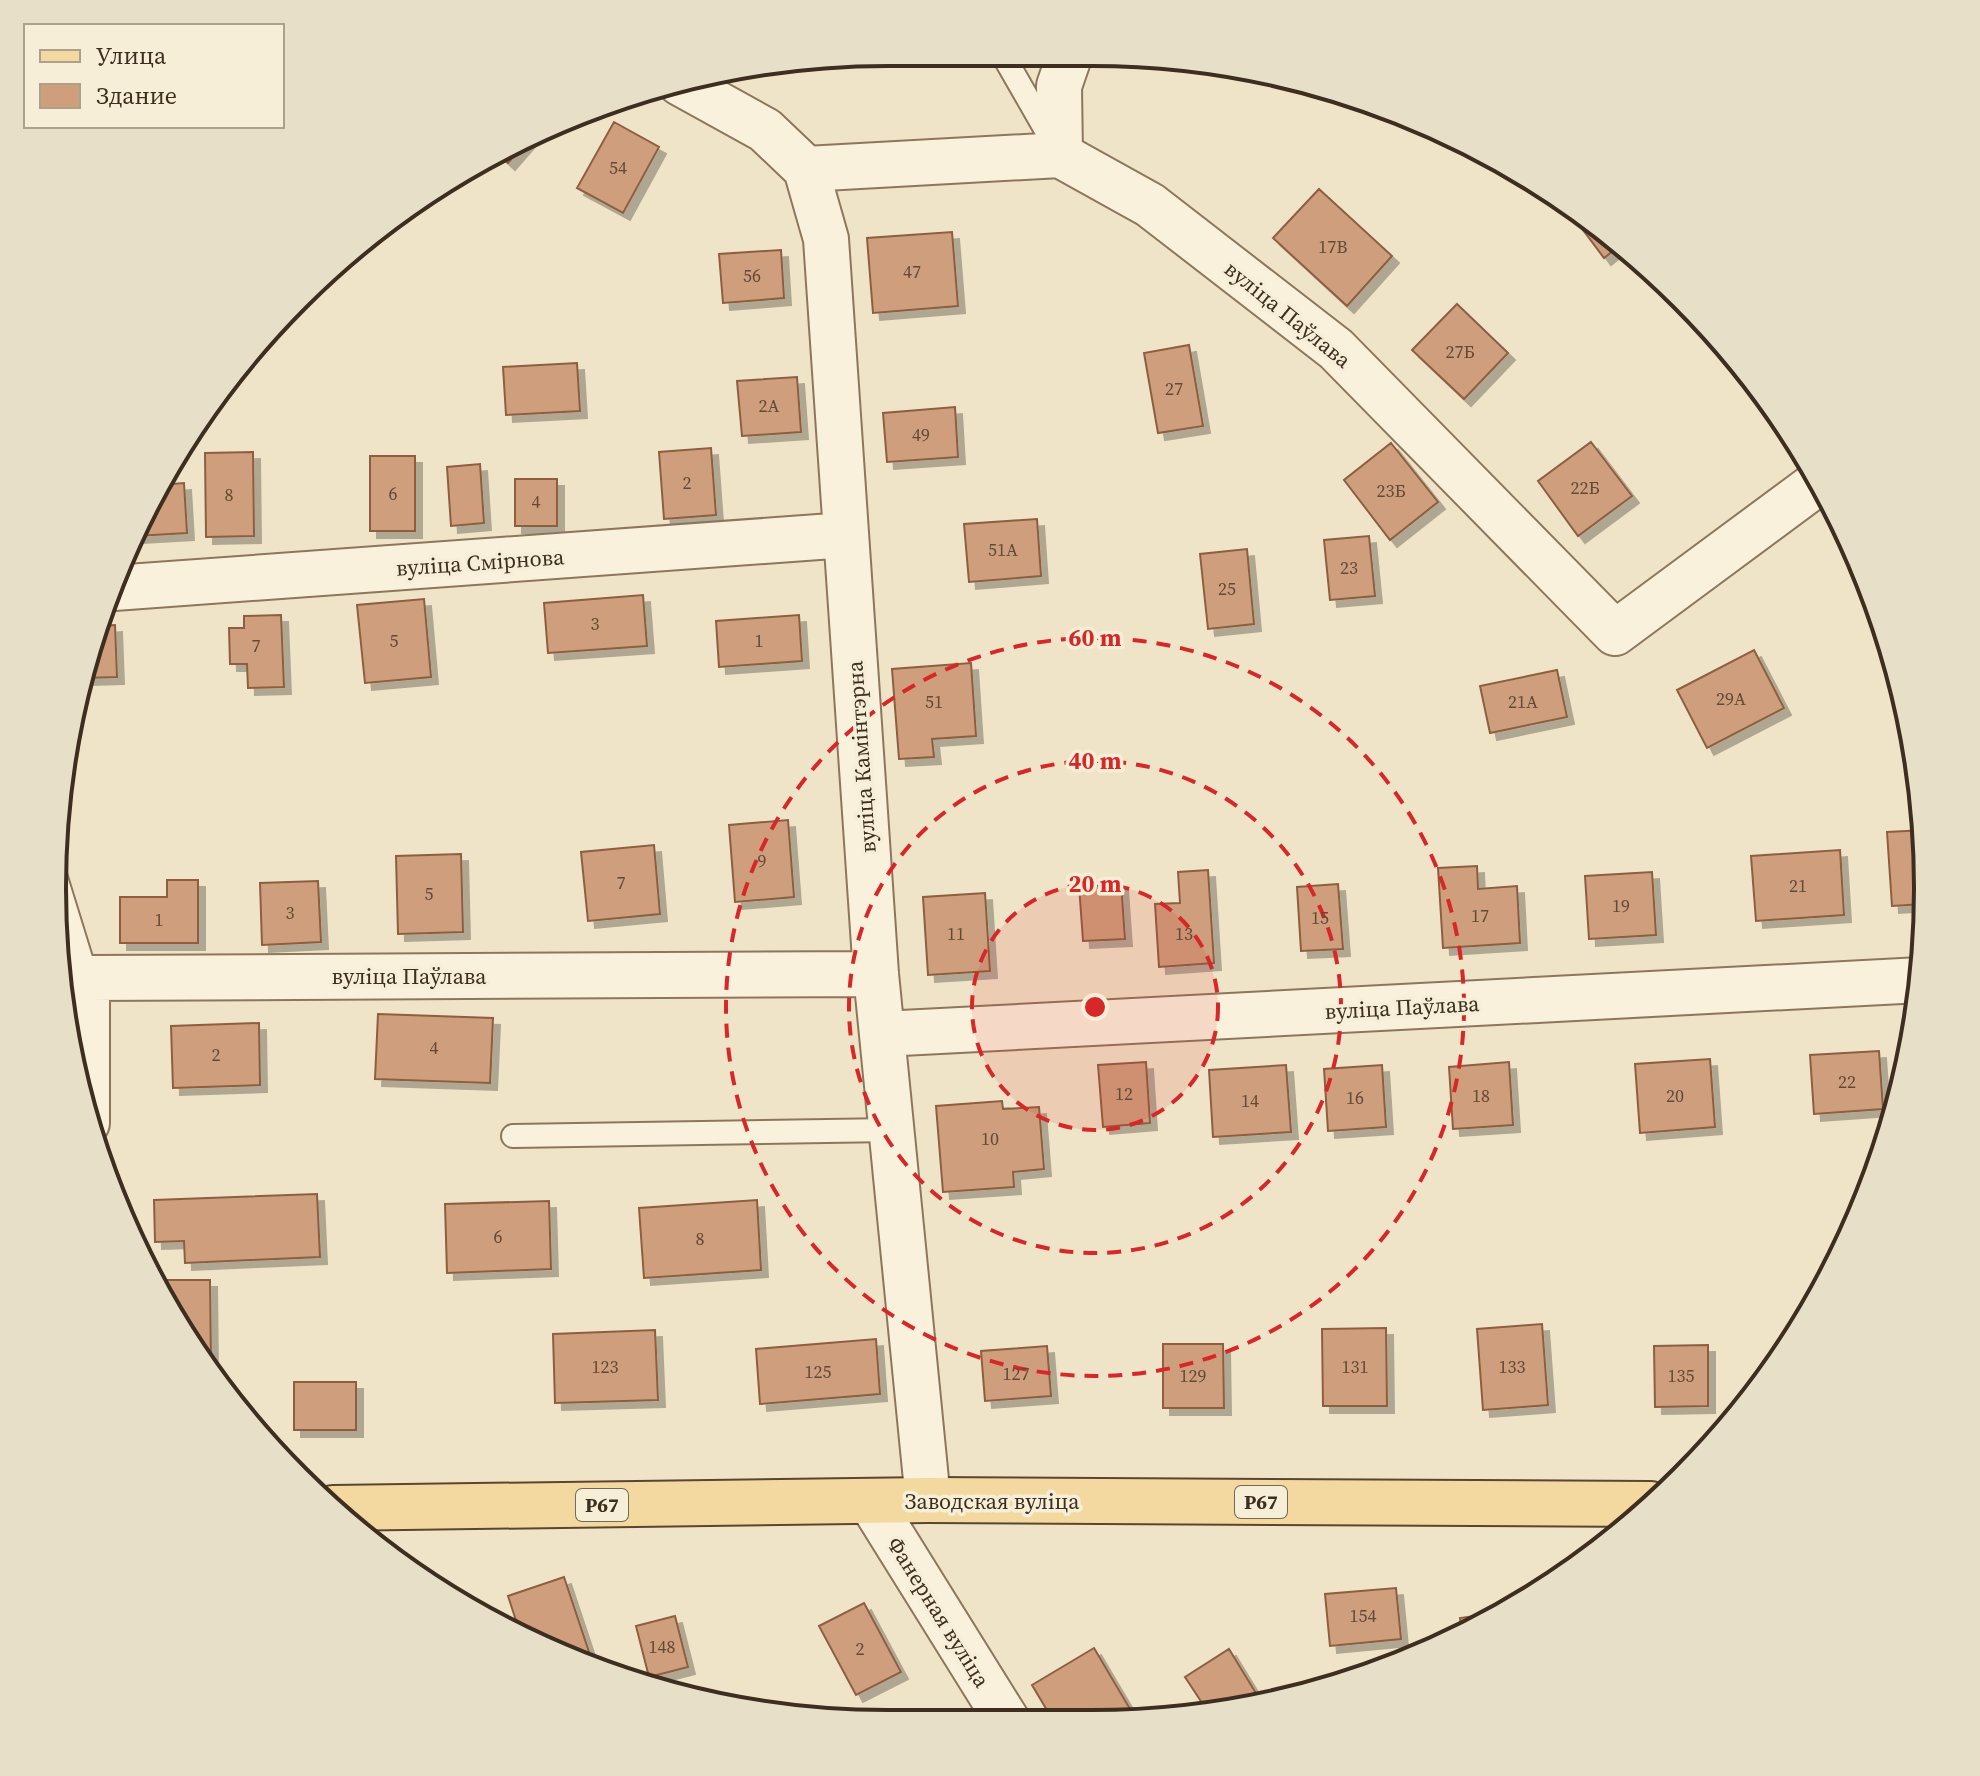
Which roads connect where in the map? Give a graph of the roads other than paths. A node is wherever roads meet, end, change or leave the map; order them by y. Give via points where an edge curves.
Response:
1 (1009, 66) edge
2 (1066, 66) edge
3 (693, 90) edge
4 (1060, 155) junction
5 (806, 169) junction
6 (1810, 489) edge
7 (846, 535) junction
8 (124, 587) edge
9 (67, 913) edge
10 (876, 974) junction
11 (87, 978) junction
12 (1908, 981) edge
13 (882, 1034) junction
14 (87, 1070) edge
15 (891, 1130) junction
16 (513, 1136) dead end
17 (928, 1500) junction
18 (871, 1502) junction
19 (1636, 1504) edge
20 (348, 1508) edge
21 (1001, 1710) edge

1 - 4 lane
2 - 4 street via 1059,86
3 - 5 street via 765,130
4 - 5 street
4 - 6 street, вуліца Паўлава via 1150,205 1336,349 1615,633
5 - 7 street, вуліца Камінтэрна via 826,239
7 - 8 street, вуліца Смірнова
7 - 10 street, вуліца Камінтэрна
9 - 11 lane
10 - 11 street, вуліца Паўлава
10 - 13 street, вуліца Камінтэрна
11 - 14 street
12 - 13 street, вуліца Паўлава
13 - 15 street, вуліца Камінтэрна
15 - 16 lane
15 - 17 street, вуліца Камінтэрна
17 - 18 main road, Заводская вуліца / Р67
17 - 19 main road, Заводская вуліца / Р67
18 - 20 main road, Заводская вуліца / Р67
18 - 21 street, Фанерная вуліца

